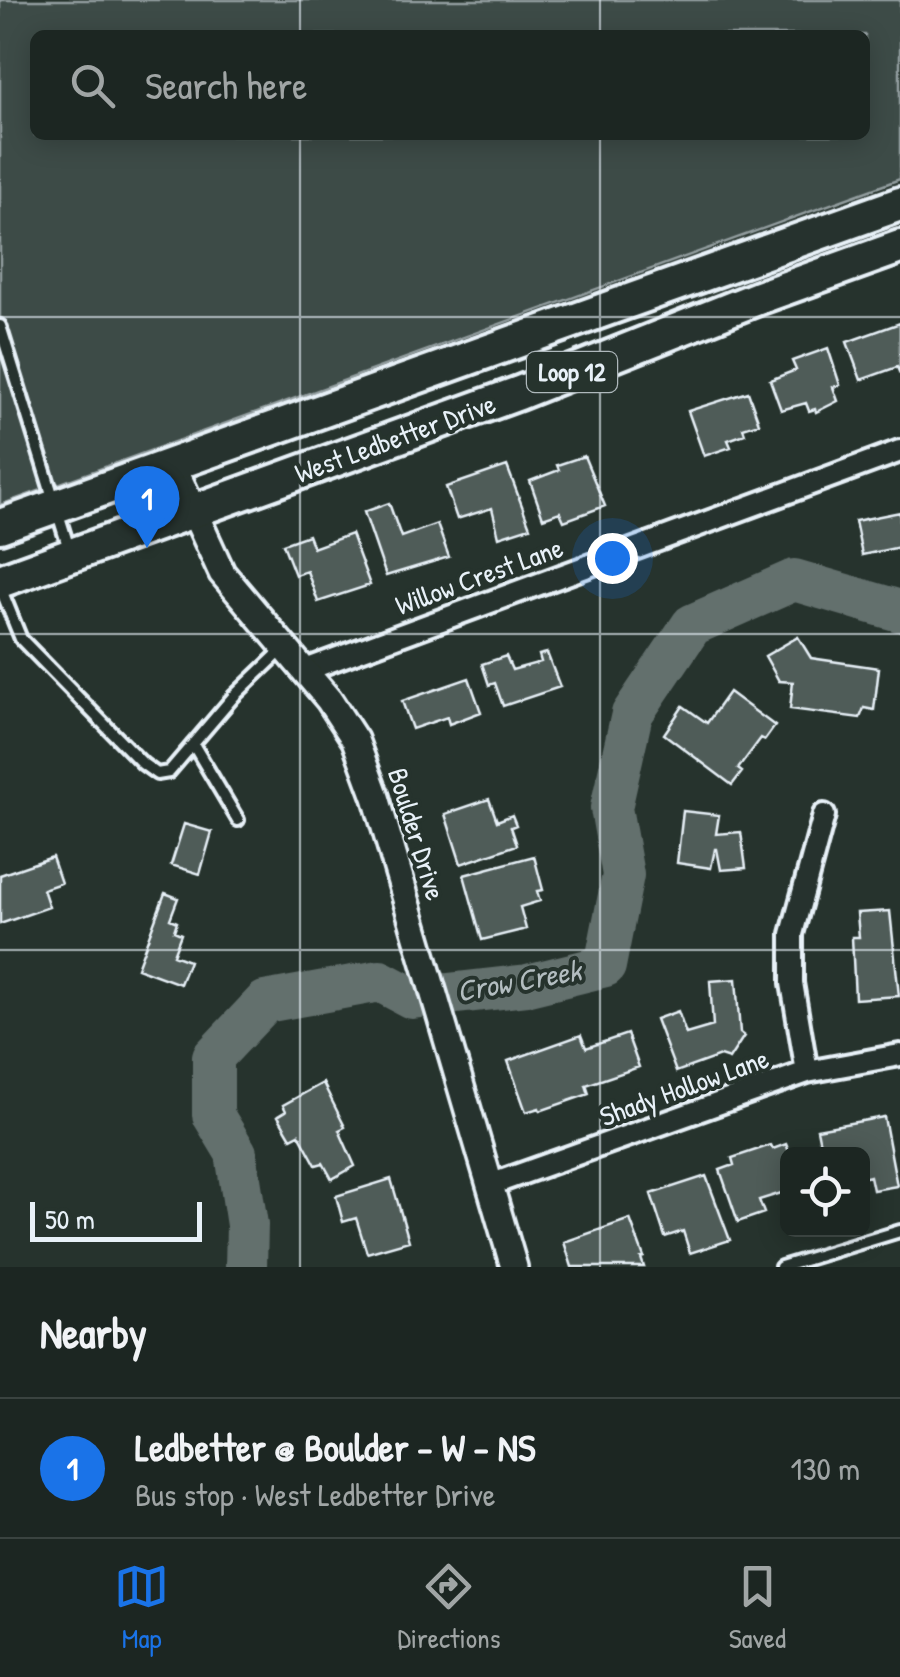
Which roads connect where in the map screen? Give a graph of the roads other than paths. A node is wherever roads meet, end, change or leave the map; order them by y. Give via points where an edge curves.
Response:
1 (900, 204) edge
2 (900, 246) edge
3 (0, 326) edge
4 (900, 451) edge
5 (172, 464) junction
6 (54, 506) junction
7 (192, 511) junction
8 (0, 526) edge
9 (71, 555) junction
10 (0, 584) edge
11 (284, 648) junction
12 (303, 670) junction
13 (193, 744) junction
14 (824, 816) dead end
15 (238, 820) dead end
16 (900, 1054) edge
17 (807, 1072) junction
18 (490, 1185) junction
19 (900, 1231) edge
20 (514, 1267) edge
21 (781, 1267) edge

1 - 5 main road, West Ledbetter Drive / Loop 12
2 - 7 main road, West Ledbetter Drive / Loop 12
3 - 6 lane
4 - 12 street, Willow Crest Lane
5 - 6 main road, West Ledbetter Drive / Loop 12
5 - 7 street, Boulder Drive
6 - 8 main road, West Ledbetter Drive / Loop 12
6 - 9 lane
7 - 9 main road, West Ledbetter Drive / Loop 12
7 - 11 street, Boulder Drive via 222,573
9 - 10 main road, West Ledbetter Drive / Loop 12
10 - 13 lane via 21,638 143,764 157,774 169,772
11 - 12 street, Boulder Drive
11 - 13 lane
12 - 18 street, Boulder Drive via 354,740 376,797
13 - 15 lane
14 - 17 street via 792,934 792,984
16 - 17 street, Shady Hollow Lane
17 - 18 street, Shady Hollow Lane
18 - 20 street, Boulder Drive
19 - 21 lane

